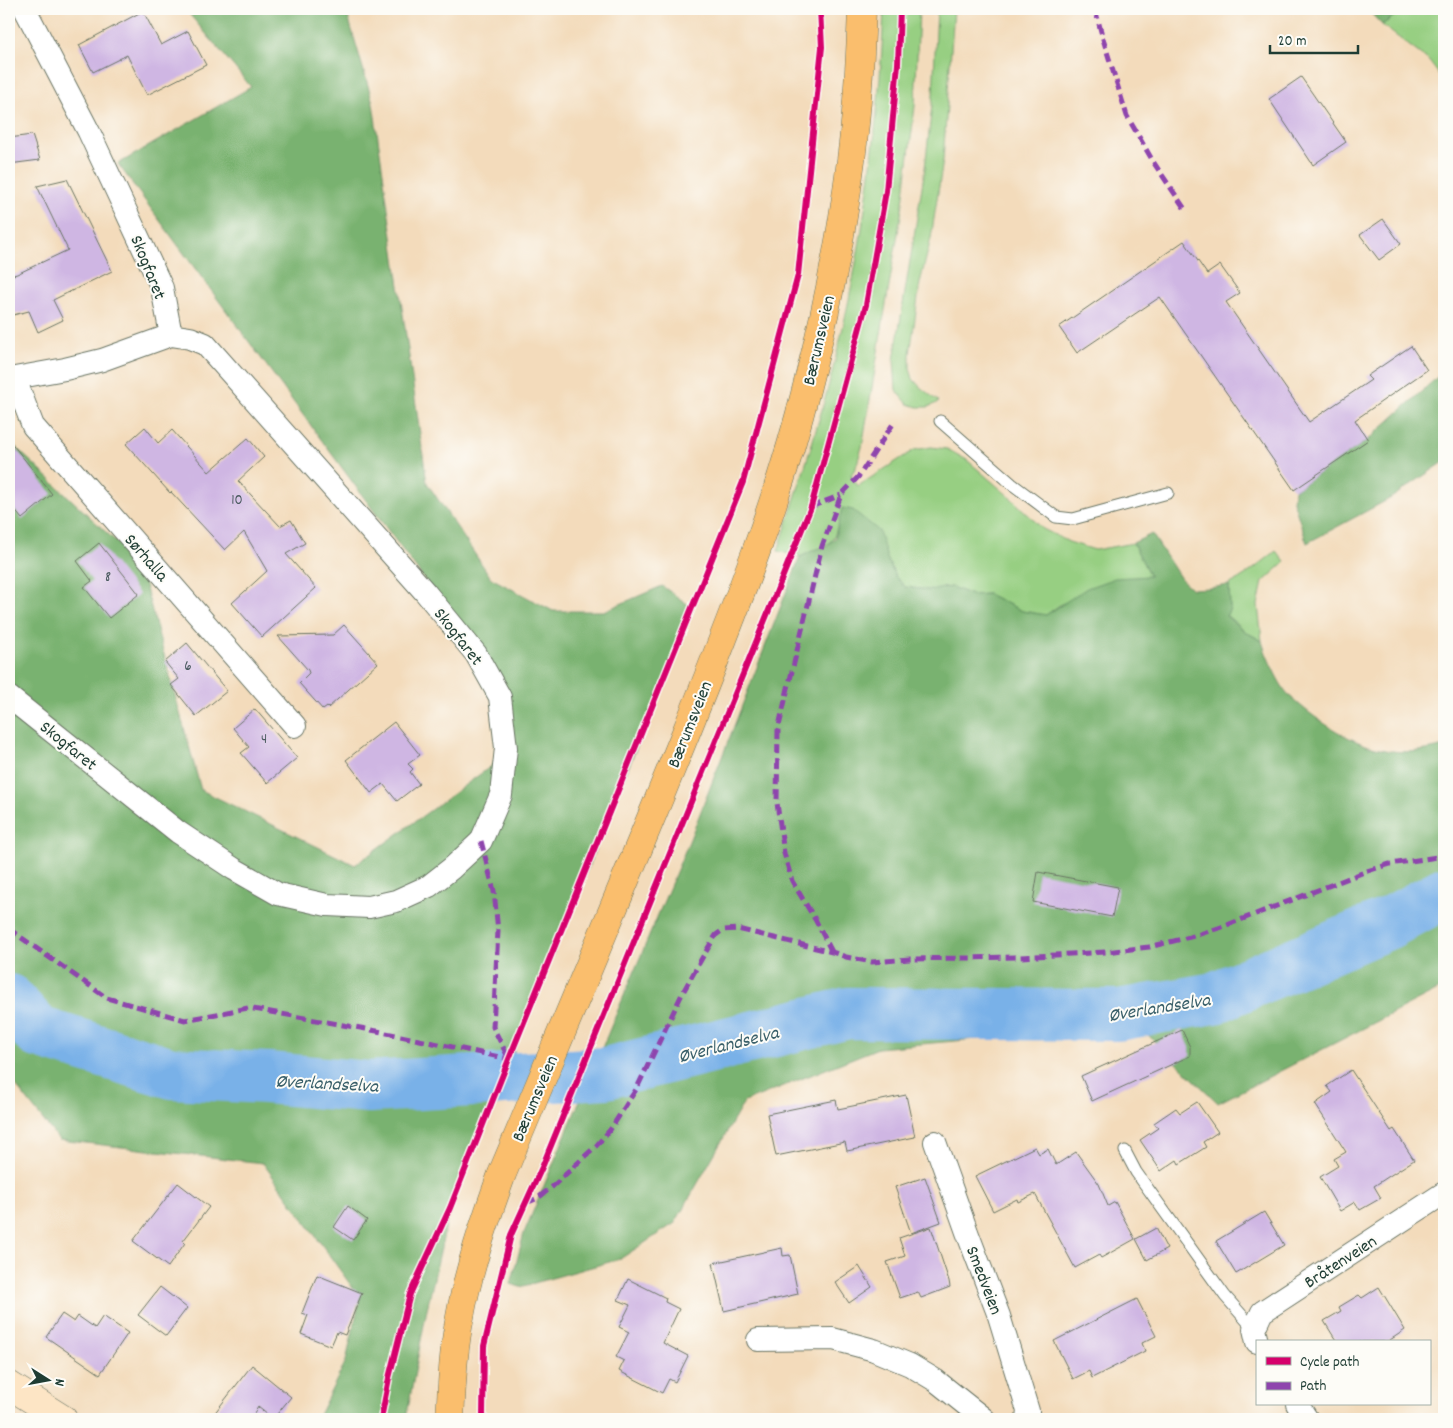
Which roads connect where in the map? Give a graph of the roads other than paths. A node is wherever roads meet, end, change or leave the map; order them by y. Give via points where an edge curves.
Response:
1 (24, 9) edge
2 (862, 9) edge
3 (171, 335) junction
4 (12, 379) edge
5 (940, 421) dead end
6 (1168, 493) dead end
7 (9, 696) edge
8 (295, 726) dead end
9 (935, 1142) dead end
10 (1125, 1151) dead end
11 (1444, 1193) edge
12 (1255, 1335) edge
13 (758, 1340) dead end
14 (9, 1385) edge
15 (1298, 1406) edge
16 (63, 1419) edge
17 (450, 1419) edge
18 (984, 1419) edge
19 (1027, 1419) edge
20 (1307, 1419) edge

1 - 3 street, Skogfaret via 89,132 162,288
2 - 17 main road, Bærumsveien via 856,110 840,232 807,388 785,465 748,576 714,663 482,1226 460,1318
3 - 4 street, Sørhalla via 102,360
3 - 7 street, Skogfaret via 205,344 476,654 500,697 506,748 501,795 481,841 429,886 396,901 369,907 328,905 278,894 178,832
4 - 8 street, Sørhalla via 33,426
5 - 6 lane via 1012,484 1056,517 1073,519
9 - 19 street, Smedveien via 999,1316 1028,1411
10 - 12 lane via 1136,1172
11 - 12 street, Bråtenveien via 1262,1312
13 - 18 street via 833,1339 874,1350 936,1380
14 - 16 main road
15 - 20 street

